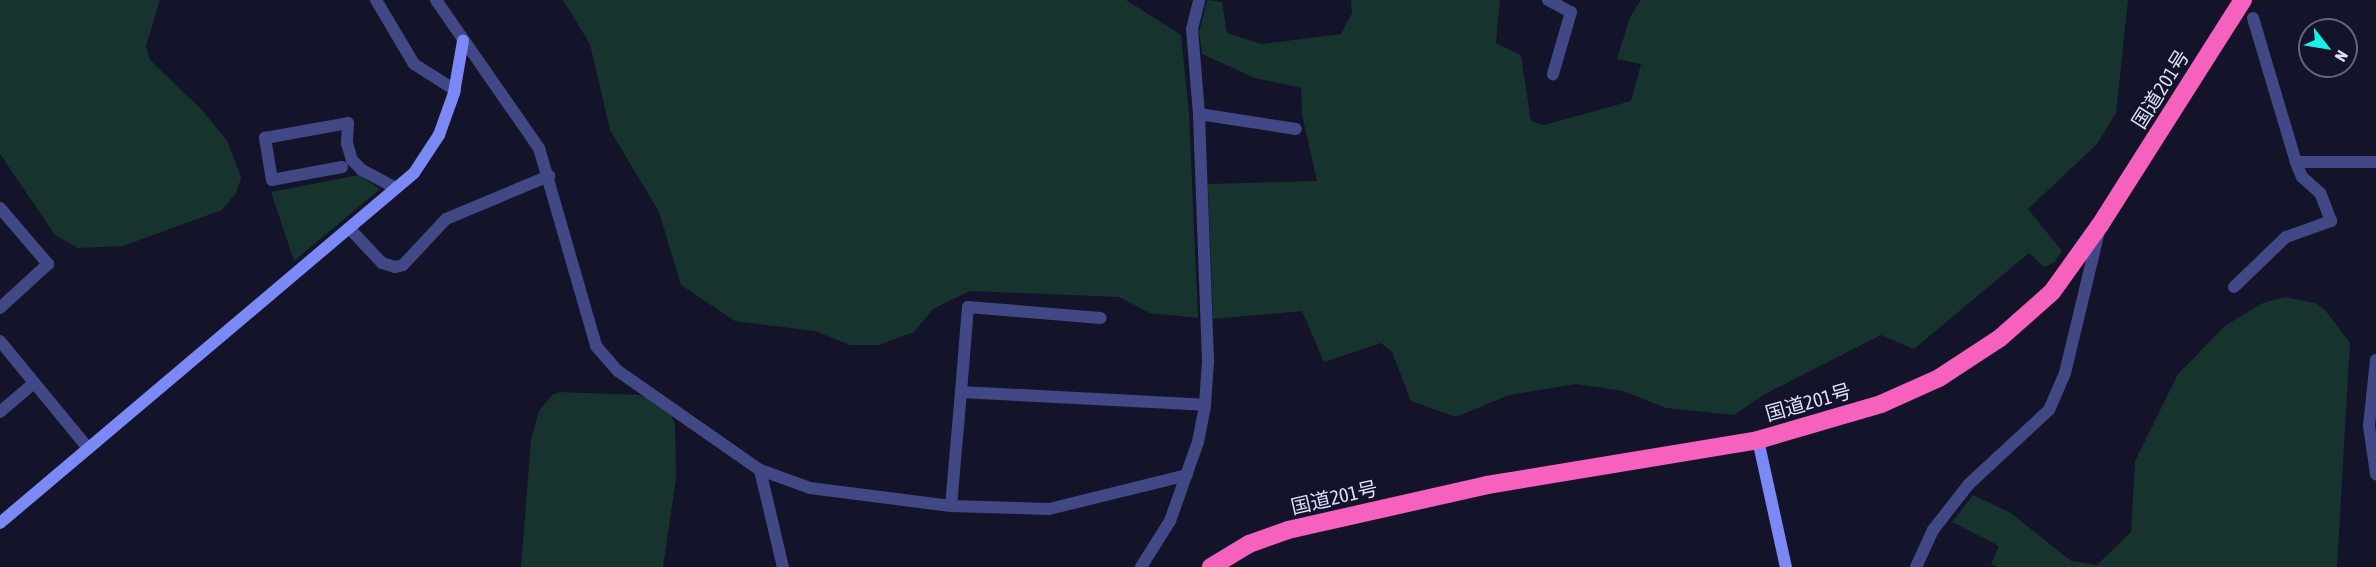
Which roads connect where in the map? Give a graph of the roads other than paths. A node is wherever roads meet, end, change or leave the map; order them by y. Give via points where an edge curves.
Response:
1 (376, 0) edge
2 (436, 0) edge
3 (1199, 0) edge
4 (1548, 0) edge
5 (2243, 0) edge
6 (2253, 18) dead end
7 (463, 41) junction
8 (1553, 74) dead end
9 (455, 90) junction
10 (1199, 114) junction
11 (1296, 129) dead end
12 (2296, 162) junction
13 (2376, 162) edge
14 (342, 167) dead end
15 (549, 176) junction
16 (396, 188) junction
17 (0, 208) edge
18 (2100, 225) junction
19 (349, 228) junction
20 (2234, 287) dead end
21 (0, 308) edge
22 (1101, 318) dead end
23 (0, 340) edge
24 (2376, 360) edge
25 (34, 383) junction
26 (961, 392) junction
27 (1205, 405) junction
28 (0, 412) edge
29 (1758, 440) junction
30 (88, 448) junction
31 (760, 470) junction
32 (2376, 474) edge
33 (1187, 475) junction
34 (951, 506) junction
35 (0, 523) edge
36 (783, 567) edge
37 (1141, 567) edge
38 (1211, 567) edge
39 (1786, 567) edge
40 (1916, 567) edge

1 - 9 street via 414,64
2 - 7 street
3 - 10 street via 1192,29
4 - 8 street via 1571,12
5 - 18 highway, 国道201号
6 - 12 street
7 - 9 street
7 - 15 street via 539,148
9 - 16 street via 427,157
10 - 11 street
10 - 27 street via 1208,361
12 - 13 street
12 - 20 street via 2302,177 2320,193 2331,221 2286,237
14 - 16 street via 273,180 265,138 348,123 347,143 352,160 362,170
15 - 19 street via 446,219 396,267 382,263
15 - 31 street via 567,254 596,346 618,371
16 - 19 street
17 - 21 street via 48,264
18 - 29 highway, 国道201号 via 2052,292 2000,338 1939,378 1881,404
18 - 40 street via 2065,373 2049,410 1969,483 1933,530
19 - 30 street
22 - 26 street via 968,307
23 - 25 street
24 - 32 street via 2369,426
25 - 28 street
25 - 30 street
26 - 27 street
26 - 34 street
27 - 33 street
29 - 38 highway, 国道201号 via 1487,485 1287,530 1249,544
29 - 39 street
30 - 35 street
31 - 34 street via 810,488
31 - 36 street
33 - 34 street via 1049,509
33 - 37 street via 1170,521

